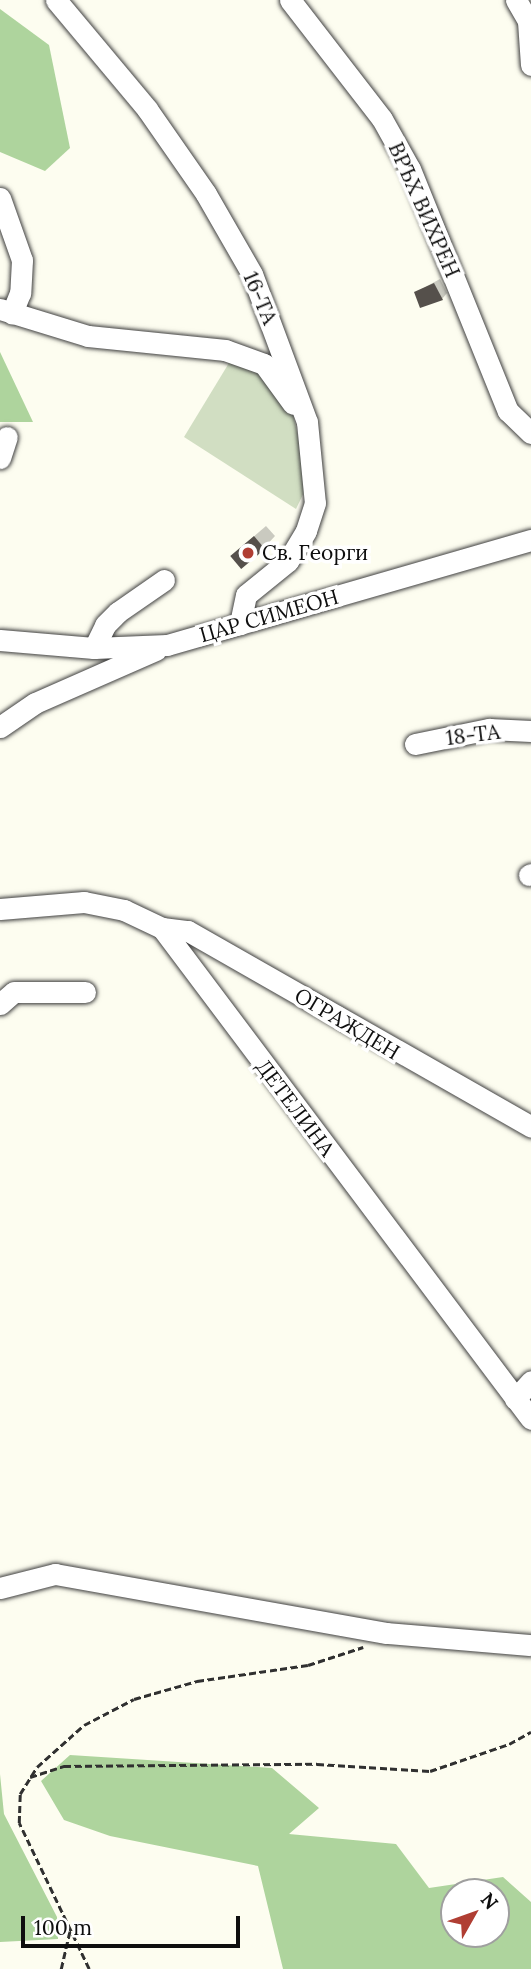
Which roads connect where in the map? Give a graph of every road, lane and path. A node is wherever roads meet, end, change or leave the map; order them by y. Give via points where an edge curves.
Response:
1 (56, 0) edge
2 (290, 0) edge
3 (516, 0) edge
4 (531, 65) edge
5 (0, 198) edge
6 (6, 311) edge
7 (307, 422) junction
8 (531, 433) edge
9 (7, 437) dead end
10 (0, 458) edge
11 (531, 540) edge
12 (164, 580) dead end
13 (240, 624) junction
14 (0, 640) edge
15 (167, 645) junction
16 (94, 648) junction
17 (0, 727) edge
18 (531, 731) edge
19 (415, 744) dead end
20 (0, 909) edge
21 (162, 928) junction
22 (85, 992) dead end
23 (0, 1004) edge
24 (531, 1127) edge
25 (531, 1381) edge
26 (515, 1399) junction
27 (531, 1419) edge
28 (0, 1588) edge
29 (387, 1633) junction
30 (531, 1645) edge
31 (531, 1732) edge
32 (30, 1777) junction
33 (70, 1930) junction
34 (61, 1969) edge
35 (89, 1969) edge

1 - 7 street, 16-ТА via 147,109 206,194 252,274
2 - 8 street, ВРЪХ ВИХРЕН via 382,118 404,159 509,411
3 - 4 street via 527,21
5 - 6 street via 22,260 20,293
6 - 7 street via 88,336 225,349 264,364
7 - 13 street, 16-ТА via 315,503 306,531 288,561 246,595
9 - 10 street
11 - 13 street, ЦАР СИМЕОН
12 - 16 street via 118,612 105,625
13 - 15 street, ЦАР СИМЕОН
14 - 16 street, ЦАР СИМЕОН
15 - 16 street, ЦАР СИМЕОН
15 - 17 street via 35,703
18 - 19 street, 18-ТА via 489,729
20 - 21 street, ДЕТЕЛИНА via 84,902 124,910
21 - 24 street, ОГРАЖДЕН via 188,931
21 - 26 street, ДЕТЕЛИНА
22 - 23 street via 14,992
25 - 26 street
26 - 27 street, ДЕТЕЛИНА
28 - 29 street via 55,1574
29 - 30 street
29 - 32 path via 368,1646 308,1665 197,1681 134,1699 63,1740
31 - 32 path via 430,1771 317,1765 64,1766
32 - 33 path via 20,1794 19,1823
33 - 34 path
33 - 35 path

